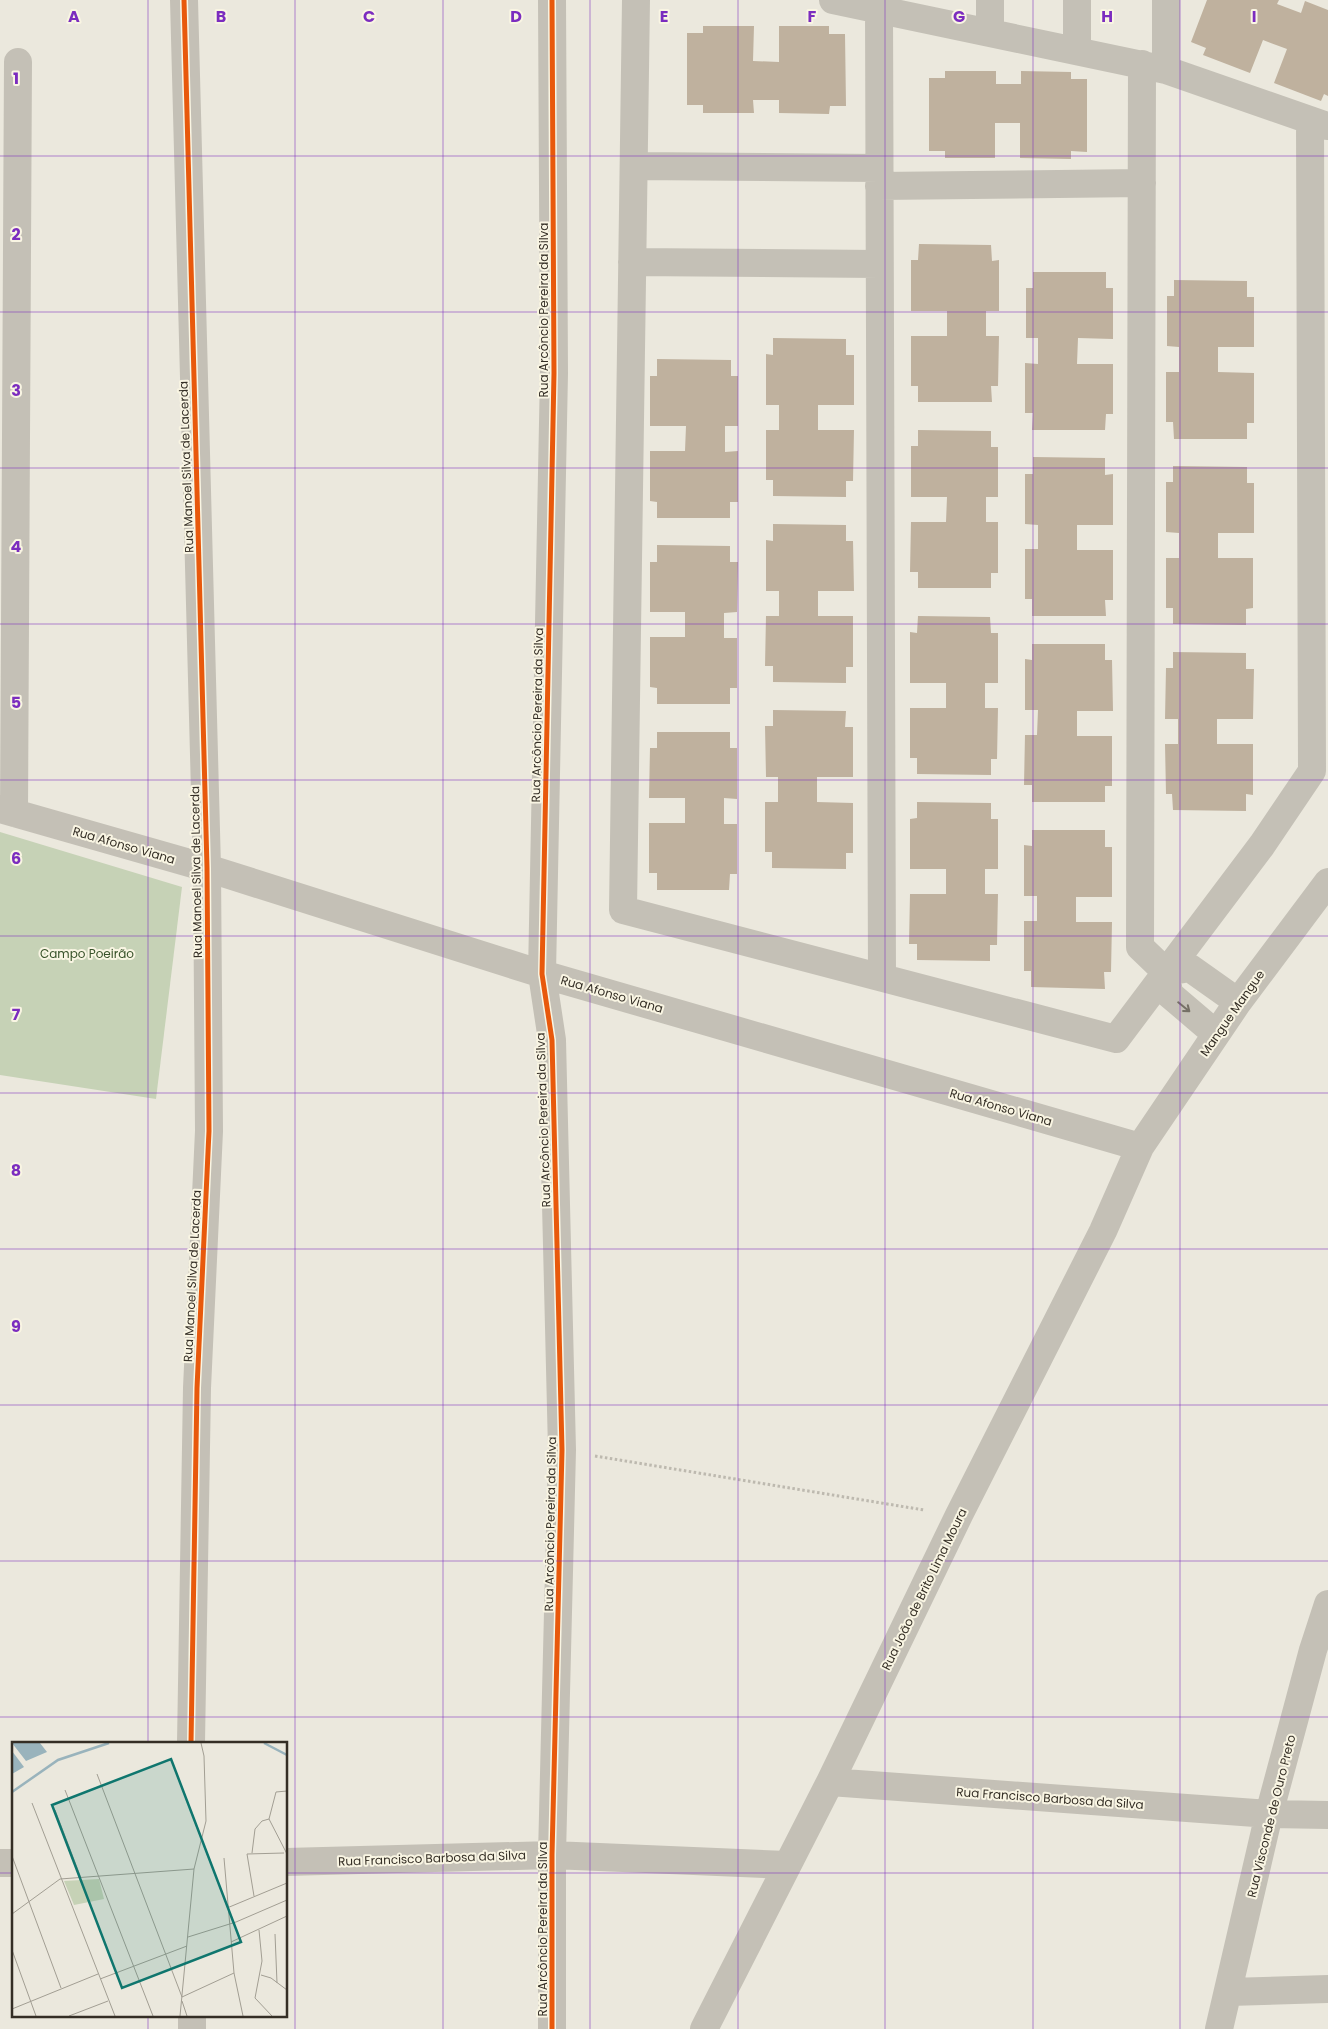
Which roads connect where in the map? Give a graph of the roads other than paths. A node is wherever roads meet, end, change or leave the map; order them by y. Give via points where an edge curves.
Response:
1 (184, 0) edge
2 (552, 0) edge
3 (636, 0) edge
4 (833, 0) edge
5 (990, 0) edge
6 (1077, 0) edge
7 (1166, 0) edge
8 (891, 8) edge
9 (990, 32) junction
10 (1077, 51) junction
11 (18, 62) dead end
12 (1154, 67) junction
13 (1319, 123) edge
14 (634, 166) junction
15 (879, 177) junction
16 (1142, 183) junction
17 (632, 262) junction
18 (879, 264) junction
19 (7, 811) edge
20 (207, 868) junction
21 (1328, 882) edge
22 (1166, 972) junction
23 (542, 974) junction
24 (882, 978) junction
25 (1238, 1002) junction
26 (1216, 1034) junction
27 (1140, 1147) junction
28 (1328, 1604) edge
29 (1321, 1650) edge
30 (191, 1742) edge
31 (830, 1782) junction
32 (1269, 1814) junction
33 (1328, 1816) edge
34 (552, 1855) junction
35 (288, 1862) edge
36 (787, 1865) junction
37 (1328, 1989) edge
38 (1229, 1992) junction
39 (192, 2016) edge
40 (192, 2029) edge
41 (552, 2029) edge
42 (704, 2029) edge
43 (1219, 2029) edge

1 - 20 street, Rua Manoel Silva de Lacerda
2 - 23 street, Rua Arcôncio Pereira da Silva via 554,373
3 - 14 street
4 - 8 street
5 - 9 street
6 - 10 street
7 - 12 street
8 - 9 street
8 - 15 street
9 - 10 street
10 - 12 street
11 - 19 street
12 - 13 street
12 - 16 street
13 - 22 street via 1312,771 1262,845
14 - 15 street
14 - 17 street
15 - 16 street
15 - 18 street
16 - 22 street via 1140,947
17 - 18 street
17 - 24 street via 623,910
18 - 24 street
19 - 20 street, Rua Afonso Viana
20 - 23 street, Rua Afonso Viana
20 - 30 street, Rua Manoel Silva de Lacerda via 209,1131 197,1388
21 - 25 street, Mangue Mangue
22 - 24 street via 1116,1039
22 - 25 street via 1190,968
22 -> 26 street via 1169,994
23 - 27 street, Rua Afonso Viana
23 - 34 street, Rua Arcôncio Pereira da Silva via 552,1040 562,1450
25 - 26 street, Mangue Mangue
26 - 27 street, Mangue Mangue
27 - 31 street, Rua João de Brito Lima Moura via 1103,1231 959,1515
28 - 29 street, Rua Visconde de Ouro Preto
29 - 32 street, Rua Visconde de Ouro Preto
31 - 32 street, Rua Francisco Barbosa da Silva
31 - 36 street, Rua João de Brito Lima Moura
32 - 33 street, Rua Francisco Barbosa da Silva
32 - 38 street, Rua Visconde de Ouro Preto
34 - 35 street, Rua Francisco Barbosa da Silva
34 - 36 street, Rua Francisco Barbosa da Silva
34 - 41 street, Rua Arcôncio Pereira da Silva
36 - 42 street, Rua João de Brito Lima Moura
37 - 38 street
38 - 43 street, Rua Visconde de Ouro Preto
39 - 40 street

